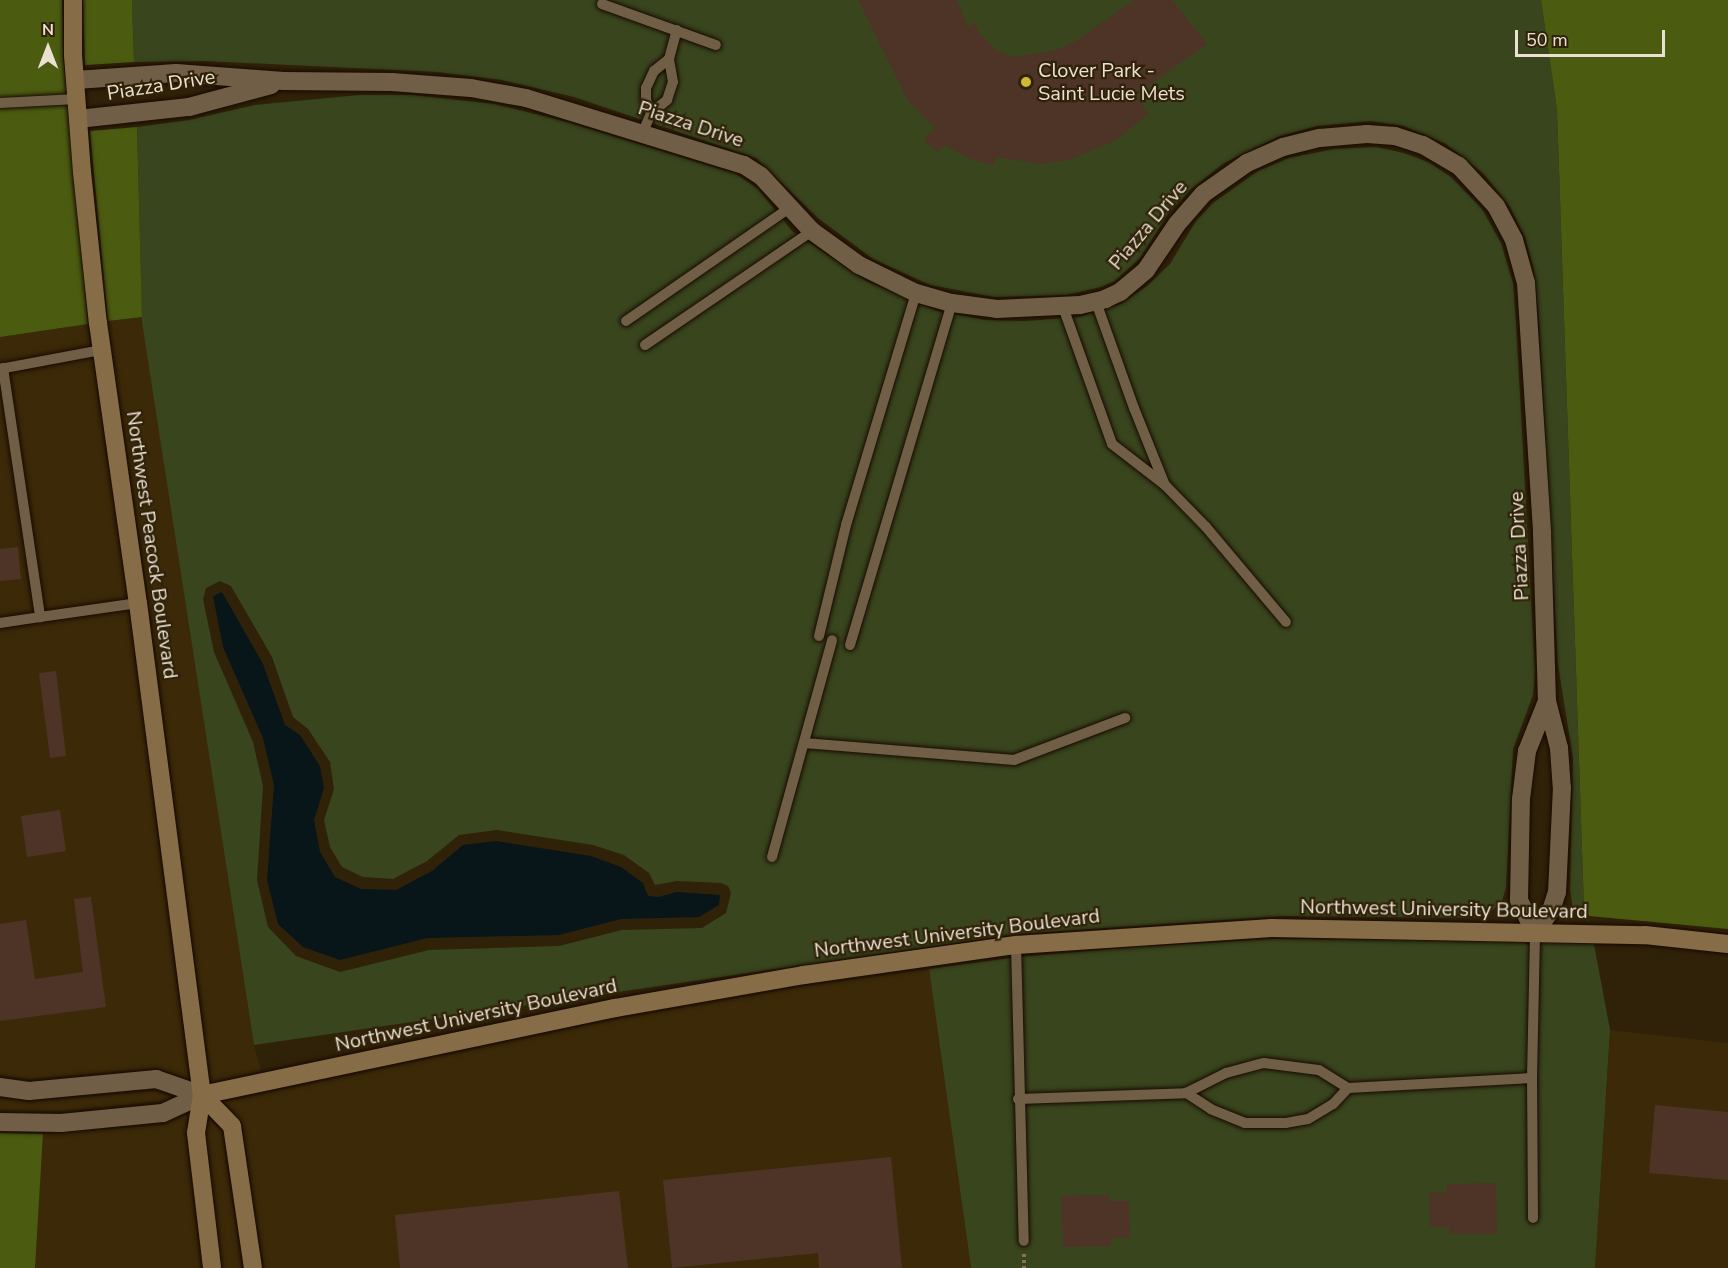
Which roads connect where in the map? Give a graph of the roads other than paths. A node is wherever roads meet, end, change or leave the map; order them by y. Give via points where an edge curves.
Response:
1 (73, 0) edge
2 (602, 4) dead end
3 (676, 30) junction
4 (716, 45) dead end
5 (669, 59) junction
6 (76, 80) junction
7 (284, 81) junction
8 (76, 99) junction
9 (0, 103) edge
10 (651, 113) junction
11 (78, 119) junction
12 (643, 132) junction
13 (789, 208) junction
14 (812, 231) junction
15 (916, 293) junction
16 (1096, 302) junction
17 (952, 303) junction
18 (1064, 307) junction
19 (626, 321) dead end
20 (645, 345) dead end
21 (102, 350) junction
22 (2, 368) edge
23 (6, 420) edge
24 (1165, 485) junction
25 (138, 603) junction
26 (40, 617) junction
27 (1286, 622) dead end
28 (0, 623) edge
29 (819, 636) dead end
30 (832, 640) dead end
31 (850, 645) dead end
32 (1547, 701) junction
33 (1125, 718) dead end
34 (804, 743) junction
35 (772, 857) dead end
36 (1535, 933) junction
37 (1728, 944) edge
38 (1016, 945) junction
39 (1532, 1078) junction
40 (0, 1087) edge
41 (1348, 1088) junction
42 (1186, 1093) junction
43 (202, 1095) junction
44 (1018, 1099) junction
45 (0, 1122) edge
46 (1533, 1218) dead end
47 (1024, 1241) dead end
48 (212, 1268) edge
49 (253, 1268) edge

1 - 6 street, Northwest Peacock Boulevard
2 - 3 lane
3 - 4 lane
3 - 5 lane
5 - 10 lane via 673,82 667,100
5 - 10 lane via 654,71 646,88
6 - 7 street, Piazza Drive via 176,74
6 - 8 street, Northwest Peacock Boulevard
7 - 11 street, Piazza Drive via 189,107
7 - 12 street, Piazza Drive via 392,82 471,88 543,102
8 - 9 lane
8 - 11 street, Northwest Peacock Boulevard
10 - 12 lane
11 - 21 street, Northwest Peacock Boulevard
12 - 13 street, Piazza Drive via 753,169
13 - 14 street, Piazza Drive
13 - 19 lane
14 - 15 street, Piazza Drive via 859,265
14 - 20 lane
15 - 17 street, Piazza Drive
15 - 29 lane via 846,525
16 - 18 street, Piazza Drive
16 - 24 lane
16 - 32 street, Piazza Drive via 1137,279 1188,210 1213,186 1247,163 1283,147 1326,137 1380,134 1423,145 1459,166 1486,193 1506,223 1526,283
17 - 18 street, Piazza Drive via 997,309
17 - 31 lane
18 - 24 lane via 1112,444
21 - 22 lane
21 - 25 street, Northwest Peacock Boulevard
22 - 23 lane
23 - 26 lane
24 - 27 lane
25 - 26 lane
25 - 43 street, Northwest Peacock Boulevard
26 - 28 lane
30 - 34 lane
32 - 36 street, Piazza Drive via 1561,767 1557,892 1551,910
32 - 36 street, Piazza Drive via 1527,751 1521,799 1519,900
33 - 34 lane via 1014,760
34 - 35 lane
36 - 37 street, Northwest University Boulevard via 1645,935
36 - 38 street, Northwest University Boulevard via 1271,928
36 - 39 lane
38 - 43 street, Northwest University Boulevard via 804,975 615,1008
38 - 44 lane
39 - 41 lane
39 - 46 lane
40 - 43 street via 29,1091 156,1079
41 - 42 lane via 1319,1070 1264,1063 1226,1073
41 - 42 lane via 1333,1104 1308,1119 1286,1123 1245,1123
42 - 44 lane
43 - 45 street via 163,1113 61,1123
43 - 48 street, Northwest Peacock Boulevard via 196,1133
43 - 49 street via 232,1126
44 - 47 lane

